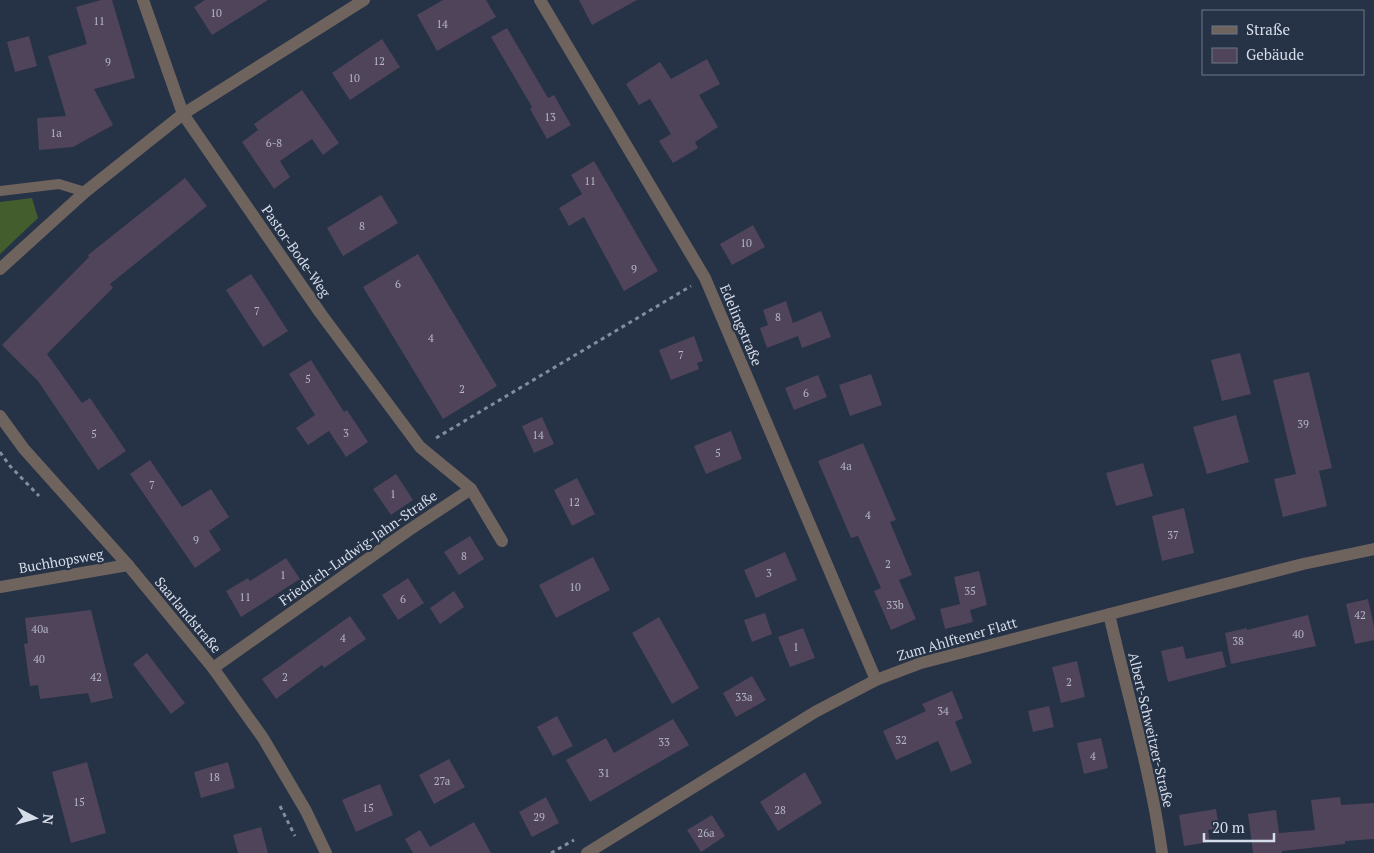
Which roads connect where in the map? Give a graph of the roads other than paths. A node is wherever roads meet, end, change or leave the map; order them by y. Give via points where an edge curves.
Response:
1 (142, 0) edge
2 (364, 0) edge
3 (540, 0) edge
4 (183, 114) junction
5 (0, 191) edge
6 (85, 192) junction
7 (0, 269) edge
8 (0, 416) edge
9 (471, 489) junction
10 (502, 542) dead end
11 (1374, 548) edge
12 (128, 565) junction
13 (0, 587) edge
14 (1109, 614) junction
15 (213, 668) junction
16 (876, 680) junction
17 (326, 853) edge
18 (588, 853) edge
19 (1162, 853) edge

1 - 4 street, Pastor-Bode-Weg
2 - 4 street
3 - 16 street, Edelingstraße via 705,278
4 - 6 street
4 - 9 street, Pastor-Bode-Weg via 321,314 420,447
5 - 6 lane via 60,184
6 - 7 street
8 - 12 street, Saarlandstraße via 24,449
9 - 10 street
9 - 15 street, Friedrich-Ludwig-Jahn-Straße
11 - 14 street, Zum Ahlftener Flatt
12 - 13 street, Buchhopsweg
12 - 15 street, Saarlandstraße
14 - 16 street, Zum Ahlftener Flatt via 921,663
14 - 19 street, Albert-Schweitzer-Straße
15 - 17 street, Saarlandstraße via 262,738
16 - 18 street, Zum Ahlftener Flatt via 815,712

